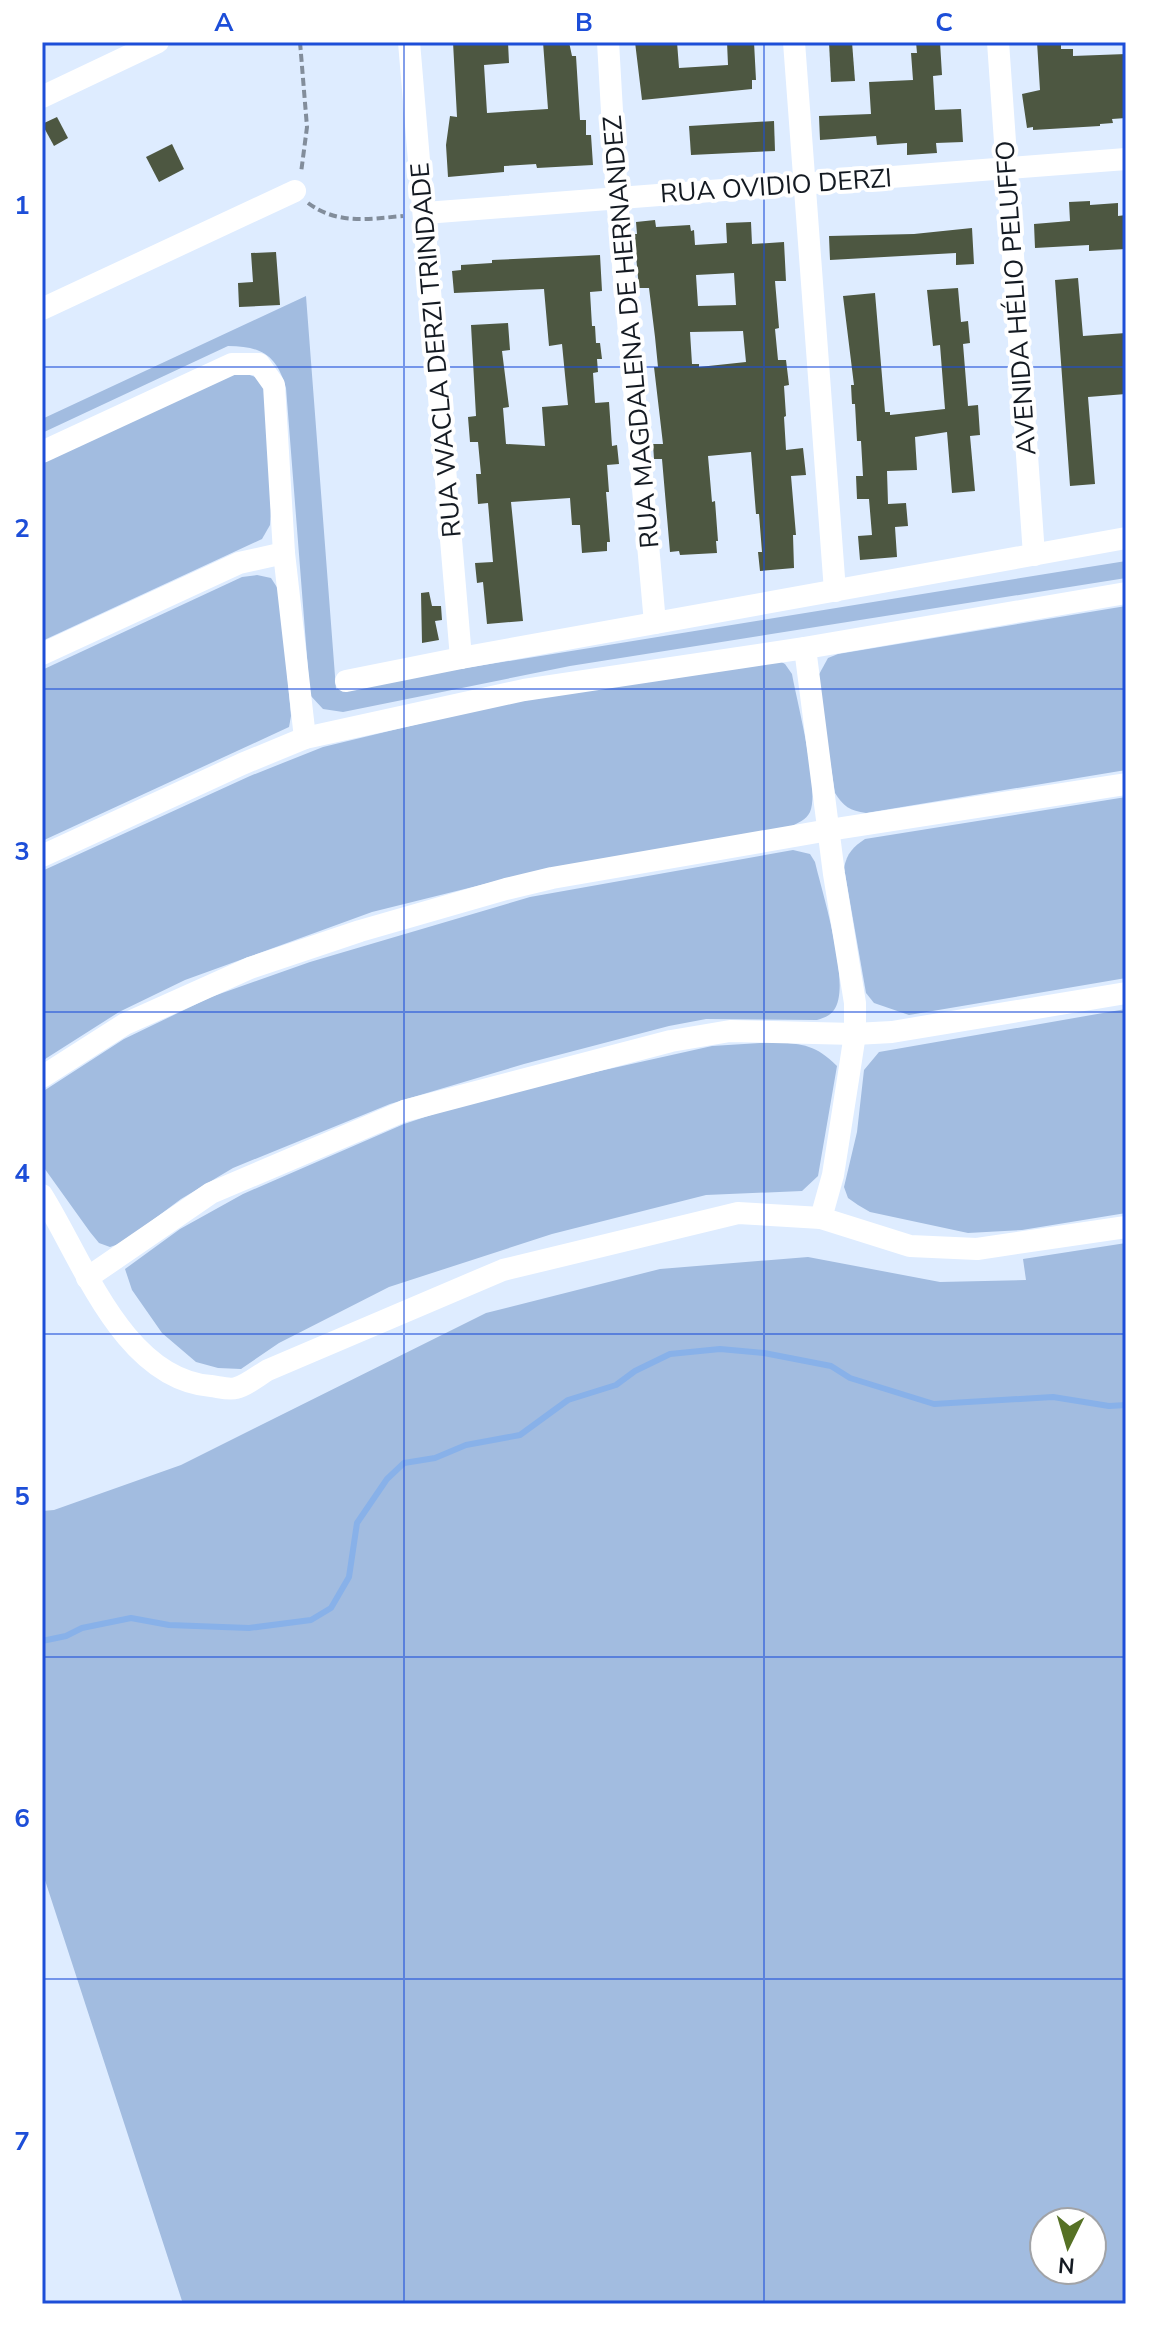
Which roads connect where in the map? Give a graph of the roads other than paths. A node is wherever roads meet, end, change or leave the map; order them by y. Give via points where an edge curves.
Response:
1 (158, 42) edge
2 (409, 42) edge
3 (608, 42) edge
4 (794, 42) edge
5 (998, 42) edge
6 (42, 97) edge
7 (1126, 159) edge
8 (1006, 169) junction
9 (806, 184) junction
10 (295, 191) road end
11 (617, 198) junction
12 (425, 213) junction
13 (42, 309) edge
14 (42, 452) edge
15 (1126, 538) edge
16 (284, 553) junction
17 (1034, 555) junction
18 (835, 591) junction
19 (1126, 593) edge
20 (655, 623) junction
21 (805, 648) junction
22 (42, 654) edge
23 (461, 658) junction
24 (346, 681) dead end
25 (305, 738) junction
26 (1126, 784) edge
27 (829, 830) junction
28 (42, 856) edge
29 (1126, 993) edge
30 (855, 1034) junction
31 (42, 1077) edge
32 (42, 1195) edge
33 (821, 1218) junction
34 (1126, 1227) edge
35 (87, 1278) junction

1 - 6 street
2 - 12 street, RUA WACLA DERZI TRINDADE
3 - 11 street, RUA MAGDALENA DE HERNANDEZ
4 - 9 street
5 - 8 street, AVENIDA HÉLIO PELUFFO
7 - 8 street, RUA OVIDIO DERZI
8 - 9 street, RUA OVIDIO DERZI
8 - 17 street, AVENIDA HÉLIO PELUFFO
9 - 11 street, RUA OVIDIO DERZI
9 - 18 street
10 - 13 street
11 - 12 street, RUA OVIDIO DERZI
11 - 20 street, RUA MAGDALENA DE HERNANDEZ
12 - 23 street, RUA WACLA DERZI TRINDADE
14 - 16 street via 232,364 259,364 274,385
15 - 17 street
16 - 22 street via 239,563
16 - 25 street
17 - 18 street
18 - 20 street
19 - 21 street
20 - 23 street
21 - 25 street via 524,690
21 - 27 street
23 - 24 street
25 - 28 street
26 - 27 street
27 - 30 street
27 - 31 street via 552,878 360,931 250,968 125,1024
29 - 30 street
30 - 33 street
30 - 35 street via 730,1031 671,1041 404,1111 211,1193
32 - 35 street
33 - 34 street via 910,1246 977,1249
33 - 35 street via 738,1213 503,1270 237,1388 189,1384 147,1358

